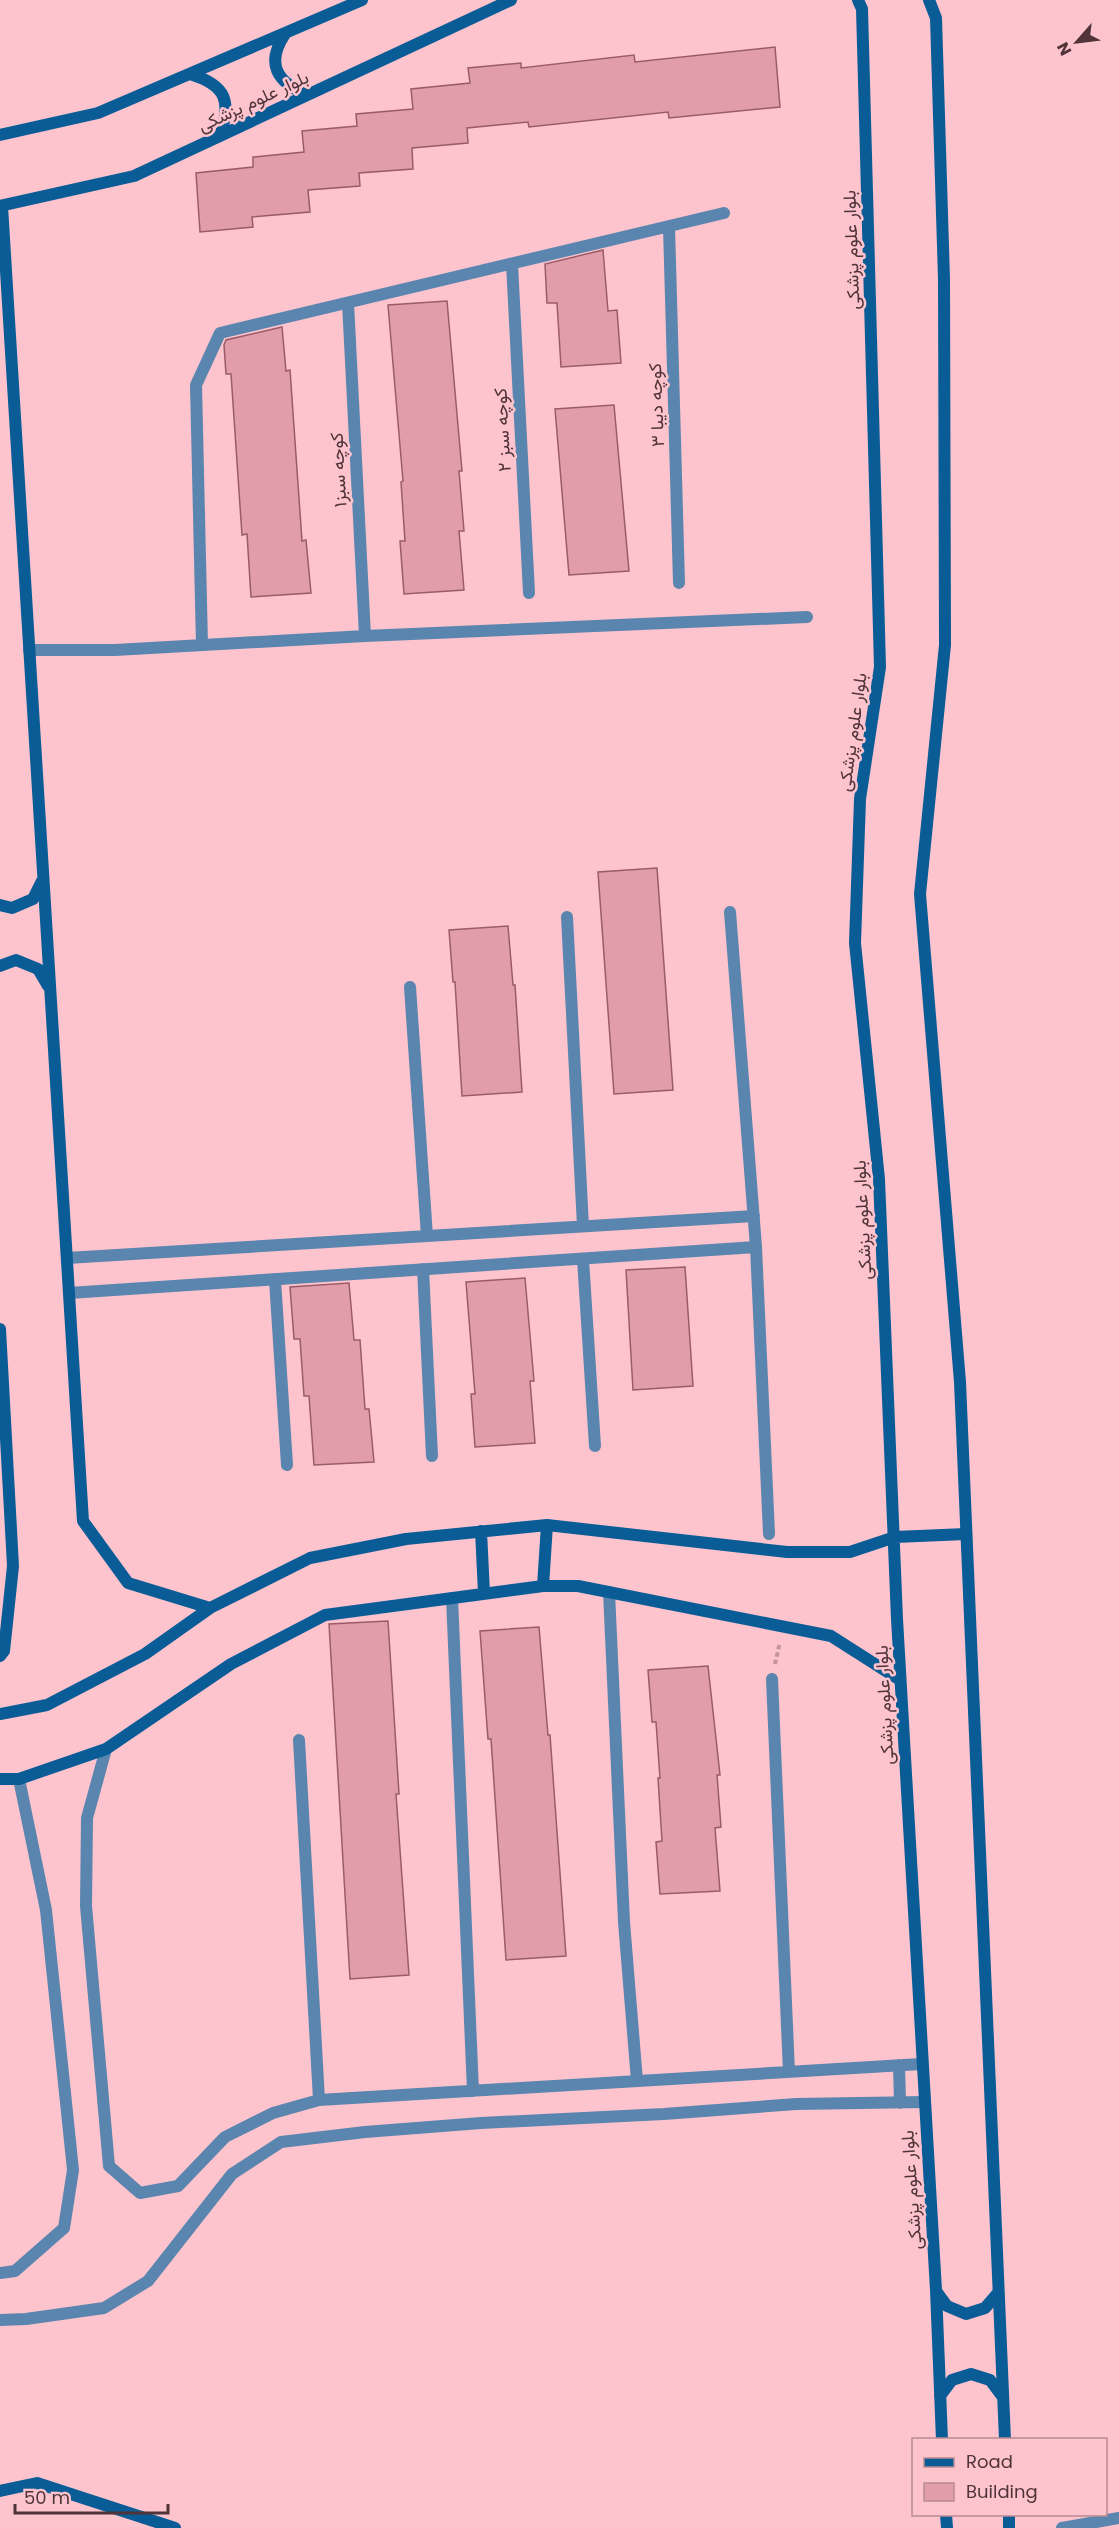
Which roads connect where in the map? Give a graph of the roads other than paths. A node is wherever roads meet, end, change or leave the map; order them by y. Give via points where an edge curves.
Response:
1 (362, 0) edge
2 (511, 0) edge
3 (858, 0) edge
4 (929, 0) edge
5 (285, 34) junction
6 (190, 74) junction
7 (307, 95) junction
8 (0, 135) edge
9 (220, 136) junction
10 (1, 206) edge
11 (724, 213) dead end
12 (669, 227) junction
13 (512, 264) junction
14 (348, 303) junction
15 (679, 583) dead end
16 (529, 594) dead end
17 (807, 617) dead end
18 (365, 636) junction
19 (202, 645) junction
20 (29, 650) junction
21 (43, 878) junction
22 (0, 905) edge
23 (730, 912) dead end
24 (567, 917) dead end
25 (0, 966) edge
26 (410, 987) dead end
27 (50, 989) junction
28 (754, 1216) junction
29 (583, 1227) junction
30 (427, 1236) junction
31 (756, 1247) junction
32 (67, 1258) junction
33 (583, 1259) junction
34 (423, 1269) junction
35 (275, 1280) junction
36 (69, 1293) junction
37 (0, 1329) edge
38 (595, 1446) dead end
39 (432, 1456) dead end
40 (287, 1465) dead end
41 (547, 1525) junction
42 (481, 1531) junction
43 (769, 1534) dead end
44 (966, 1534) junction
45 (895, 1537) junction
46 (543, 1586) junction
47 (609, 1592) junction
48 (484, 1593) junction
49 (452, 1598) junction
50 (210, 1608) junction
51 (0, 1656) edge
52 (772, 1679) road end
53 (900, 1680) junction
54 (0, 1714) edge
55 (299, 1740) dead end
56 (106, 1749) junction
57 (0, 1779) edge
58 (19, 1779) junction
59 (921, 2064) junction
60 (899, 2065) junction
61 (789, 2072) junction
62 (637, 2081) junction
63 (473, 2091) junction
64 (319, 2100) junction
65 (924, 2102) junction
66 (900, 2103) junction
67 (0, 2273) edge
68 (936, 2290) junction
69 (998, 2293) junction
70 (0, 2320) edge
71 (940, 2396) junction
72 (1002, 2396) junction
73 (942, 2438) edge
74 (1005, 2438) edge
75 (0, 2491) edge
76 (1119, 2518) edge
77 (175, 2528) edge
78 (1062, 2528) edge

1 - 5 street
2 - 7 street, بلوار علوم پزشکی
3 - 45 street, بلوار علوم پزشکی via 862,9 880,667 860,799 855,943 879,1179
4 - 44 street via 936,18 944,279 945,645 920,894 960,1382
5 - 6 street
5 - 7 street via 275,58 277,70 290,88
6 - 8 street via 98,113
6 - 9 street via 219,87 226,101 226,119
7 - 9 street, بلوار علوم پزشکی
9 - 10 street, بلوار علوم پزشکی via 134,176
10 - 20 street
11 - 12 street
12 - 13 street
12 - 15 street, کوچه دیبا ۳
13 - 14 street
13 - 16 street, کوچه سبز ۲
14 - 18 street, کوچه سبز۱
14 - 19 street via 220,333 196,385
17 - 18 street
18 - 19 street
19 - 20 street
20 - 21 street
21 - 22 street via 33,899 12,908
21 - 27 street
23 - 28 street
24 - 29 street
25 - 27 street via 16,960 38,969
26 - 30 street
27 - 32 street
28 - 29 street
28 - 31 street
29 - 30 street
30 - 32 street
31 - 33 street
31 - 43 street
32 - 36 street
33 - 34 street
33 - 38 street
34 - 35 street
34 - 39 street
35 - 36 street
35 - 40 street
36 - 50 street via 83,1521 128,1583
37 - 51 street via 13,1566 4,1651
41 - 42 street
41 - 45 street via 787,1552 850,1552
41 - 46 street
42 - 48 street
42 - 50 street via 406,1539 310,1558
44 - 45 street
44 - 69 street
45 - 53 street, بلوار علوم پزشکی
46 - 47 street via 578,1586
46 - 48 street
47 - 53 street via 831,1636
47 - 62 street via 624,1922
48 - 49 street
49 - 56 street via 325,1615 231,1664
49 - 63 street
50 - 54 street via 145,1654 47,1705
52 - 61 street
53 - 59 street, بلوار علوم پزشکی
55 - 64 street
56 - 58 street
56 - 64 street via 87,1818 86,1906 109,2166 140,2193 178,2186 225,2137 273,2113
57 - 58 street
58 - 67 street via 46,1910 74,2170 64,2228 15,2271
59 - 60 street
59 - 65 street, بلوار علوم پزشکی
60 - 61 street
60 - 66 street
61 - 62 street
62 - 63 street
63 - 64 street
65 - 66 street
65 - 68 street, بلوار علوم پزشکی
66 - 70 street via 796,2104 664,2115 481,2122 281,2142 232,2174 148,2281 104,2308
68 - 69 street via 947,2306 966,2314 985,2308
68 - 71 street, بلوار علوم پزشکی
69 - 72 street
71 - 72 street via 952,2380 971,2374 990,2380
71 - 73 street, بلوار علوم پزشکی
72 - 74 street
75 - 77 street via 37,2483
76 - 78 street

